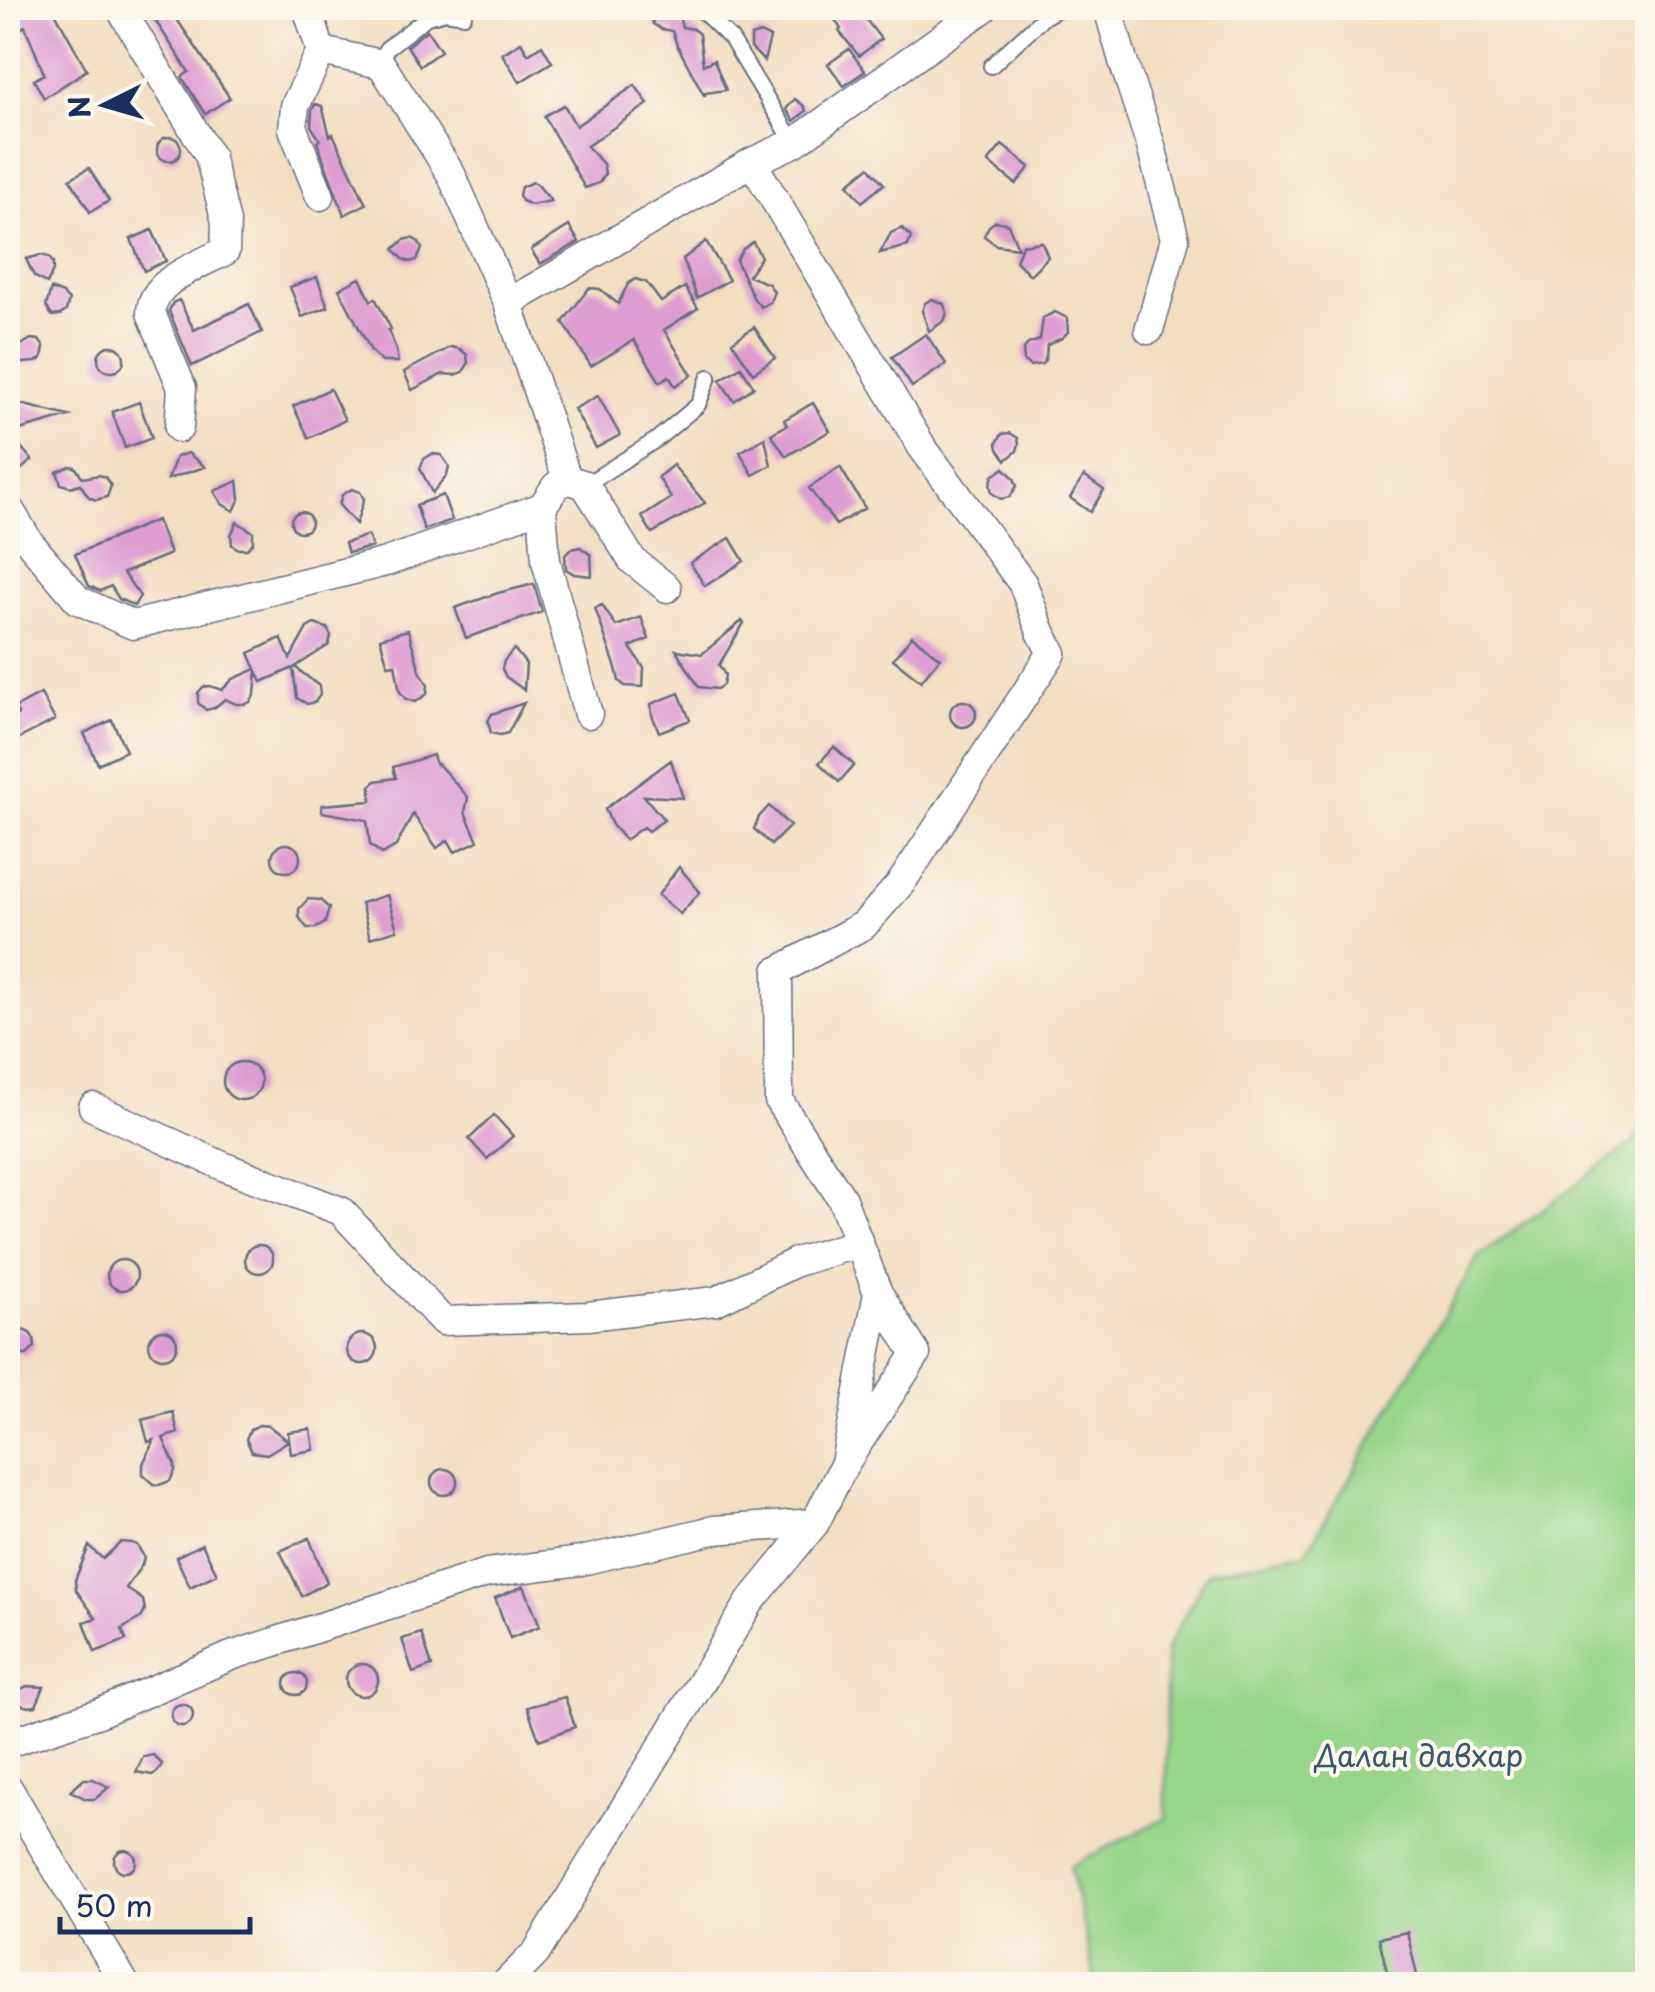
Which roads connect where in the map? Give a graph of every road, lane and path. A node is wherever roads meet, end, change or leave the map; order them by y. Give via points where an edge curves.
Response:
1 (120, 8) edge
2 (307, 8) edge
3 (699, 8) edge
4 (984, 8) edge
5 (1060, 8) edge
6 (1108, 8) edge
7 (464, 15) dead end
8 (322, 51) junction
9 (381, 64) junction
10 (991, 66) dead end
11 (794, 143) junction
12 (752, 162) junction
13 (320, 196) dead end
14 (508, 303) junction
15 (1149, 330) dead end
16 (710, 377) dead end
17 (180, 428) dead end
18 (576, 482) junction
19 (8, 507) edge
20 (542, 507) junction
21 (667, 588) dead end
22 (588, 714) dead end
23 (93, 1107) dead end
24 (859, 1243) junction
25 (878, 1293) junction
26 (845, 1463) junction
27 (815, 1523) junction
28 (8, 1743) edge
29 (8, 1788) edge
30 (125, 1984) edge
31 (505, 1984) edge

1 - 17 street via 209,155 226,222 226,251 165,283 151,302 182,388
2 - 8 street
3 - 11 lane via 732,39
4 - 11 street
5 - 10 lane
6 - 15 street via 1175,239
7 - 9 lane via 427,17 386,48
8 - 9 street
8 - 13 street via 295,106 293,130
9 - 14 street via 451,174
11 - 12 street
12 - 14 street
12 - 24 street via 922,447 1023,584 1052,653 889,896 864,925 778,971 779,1101 842,1198
14 - 18 street
16 - 18 lane via 698,406 656,440
18 - 20 street via 556,486
18 - 21 street via 632,560
19 - 20 street via 78,600 133,624 386,562
20 - 22 street via 546,561
23 - 24 street via 224,1168 341,1210 443,1320 588,1316 716,1301 796,1262
24 - 25 street
25 - 26 street
25 - 26 street via 916,1354
26 - 27 street
27 - 28 street via 714,1530 581,1561 487,1572 232,1656
27 - 31 street via 750,1602 536,1953
29 - 30 street

